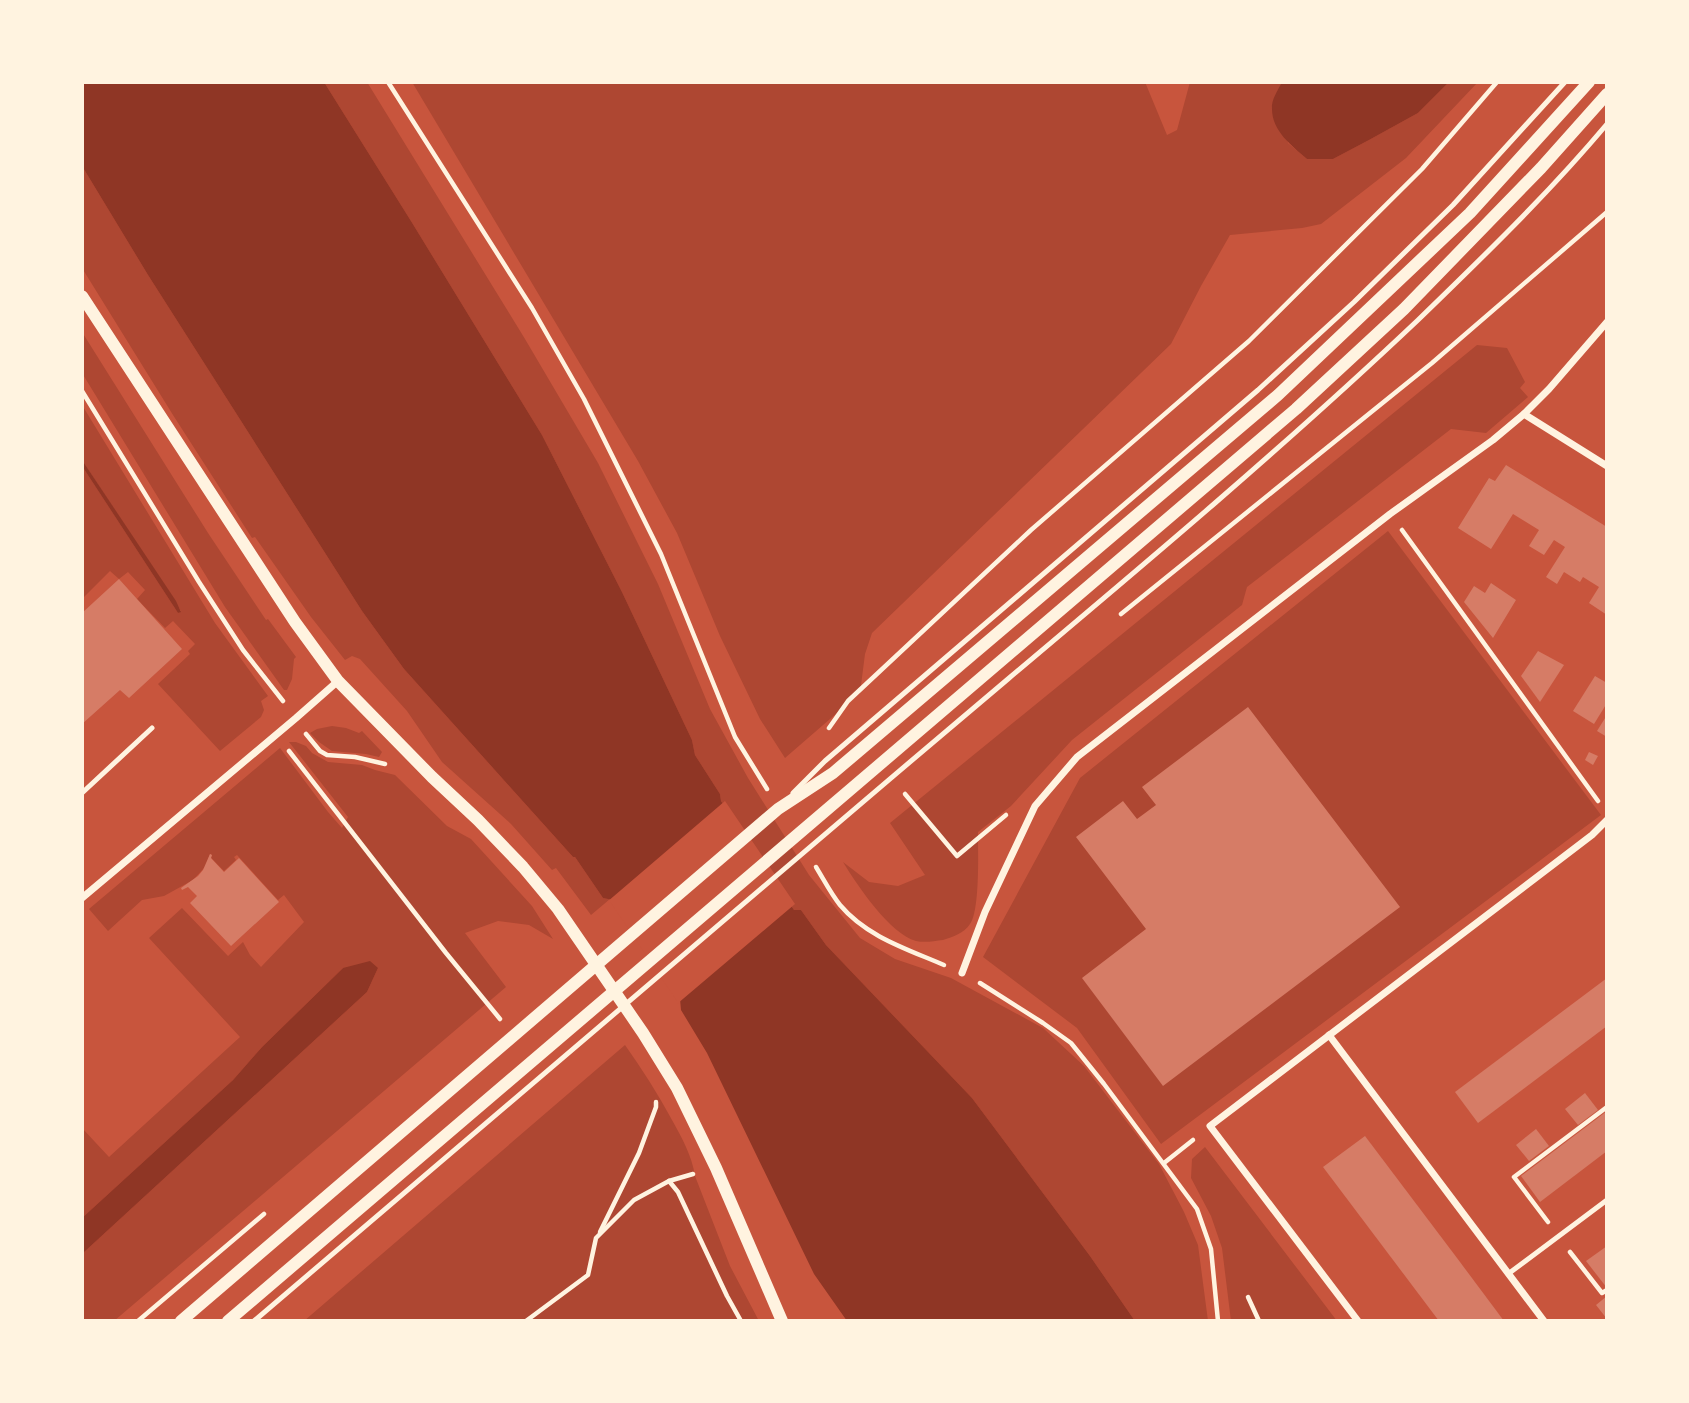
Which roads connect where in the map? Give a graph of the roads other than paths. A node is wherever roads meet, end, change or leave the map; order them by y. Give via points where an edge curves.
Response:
1 (1565, 82) edge
2 (1589, 82) edge
3 (1607, 94) edge
4 (1607, 124) edge
5 (82, 296) edge
6 (1607, 321) edge
7 (1524, 414) junction
8 (1607, 466) edge
9 (338, 681) junction
10 (152, 728) dead end
11 (82, 793) edge
12 (778, 809) junction
13 (1607, 820) edge
14 (82, 898) edge
15 (962, 973) road end
16 (1329, 1035) junction
17 (1607, 1200) edge
18 (1508, 1274) junction
19 (181, 1321) edge
20 (228, 1321) edge
21 (254, 1321) edge
22 (782, 1321) edge
23 (1358, 1321) edge
24 (1544, 1321) edge

1 - 12 lane via 1453,205 1354,302 1258,390 825,761
2 - 12 street via 1469,213 1278,395 833,773
3 - 20 street via 1404,309 1296,409
4 - 21 lane via 1481,258 1343,391 1221,499
5 - 9 street
6 - 7 street
7 - 8 street
7 - 15 street via 1077,757 1035,806
9 - 14 street
9 - 22 street via 487,829 558,909 677,1088
10 - 11 lane
12 - 19 street
13 - 16 street
16 - 18 street
16 - 23 street via 1210,1126
17 - 18 lane
18 - 24 street

